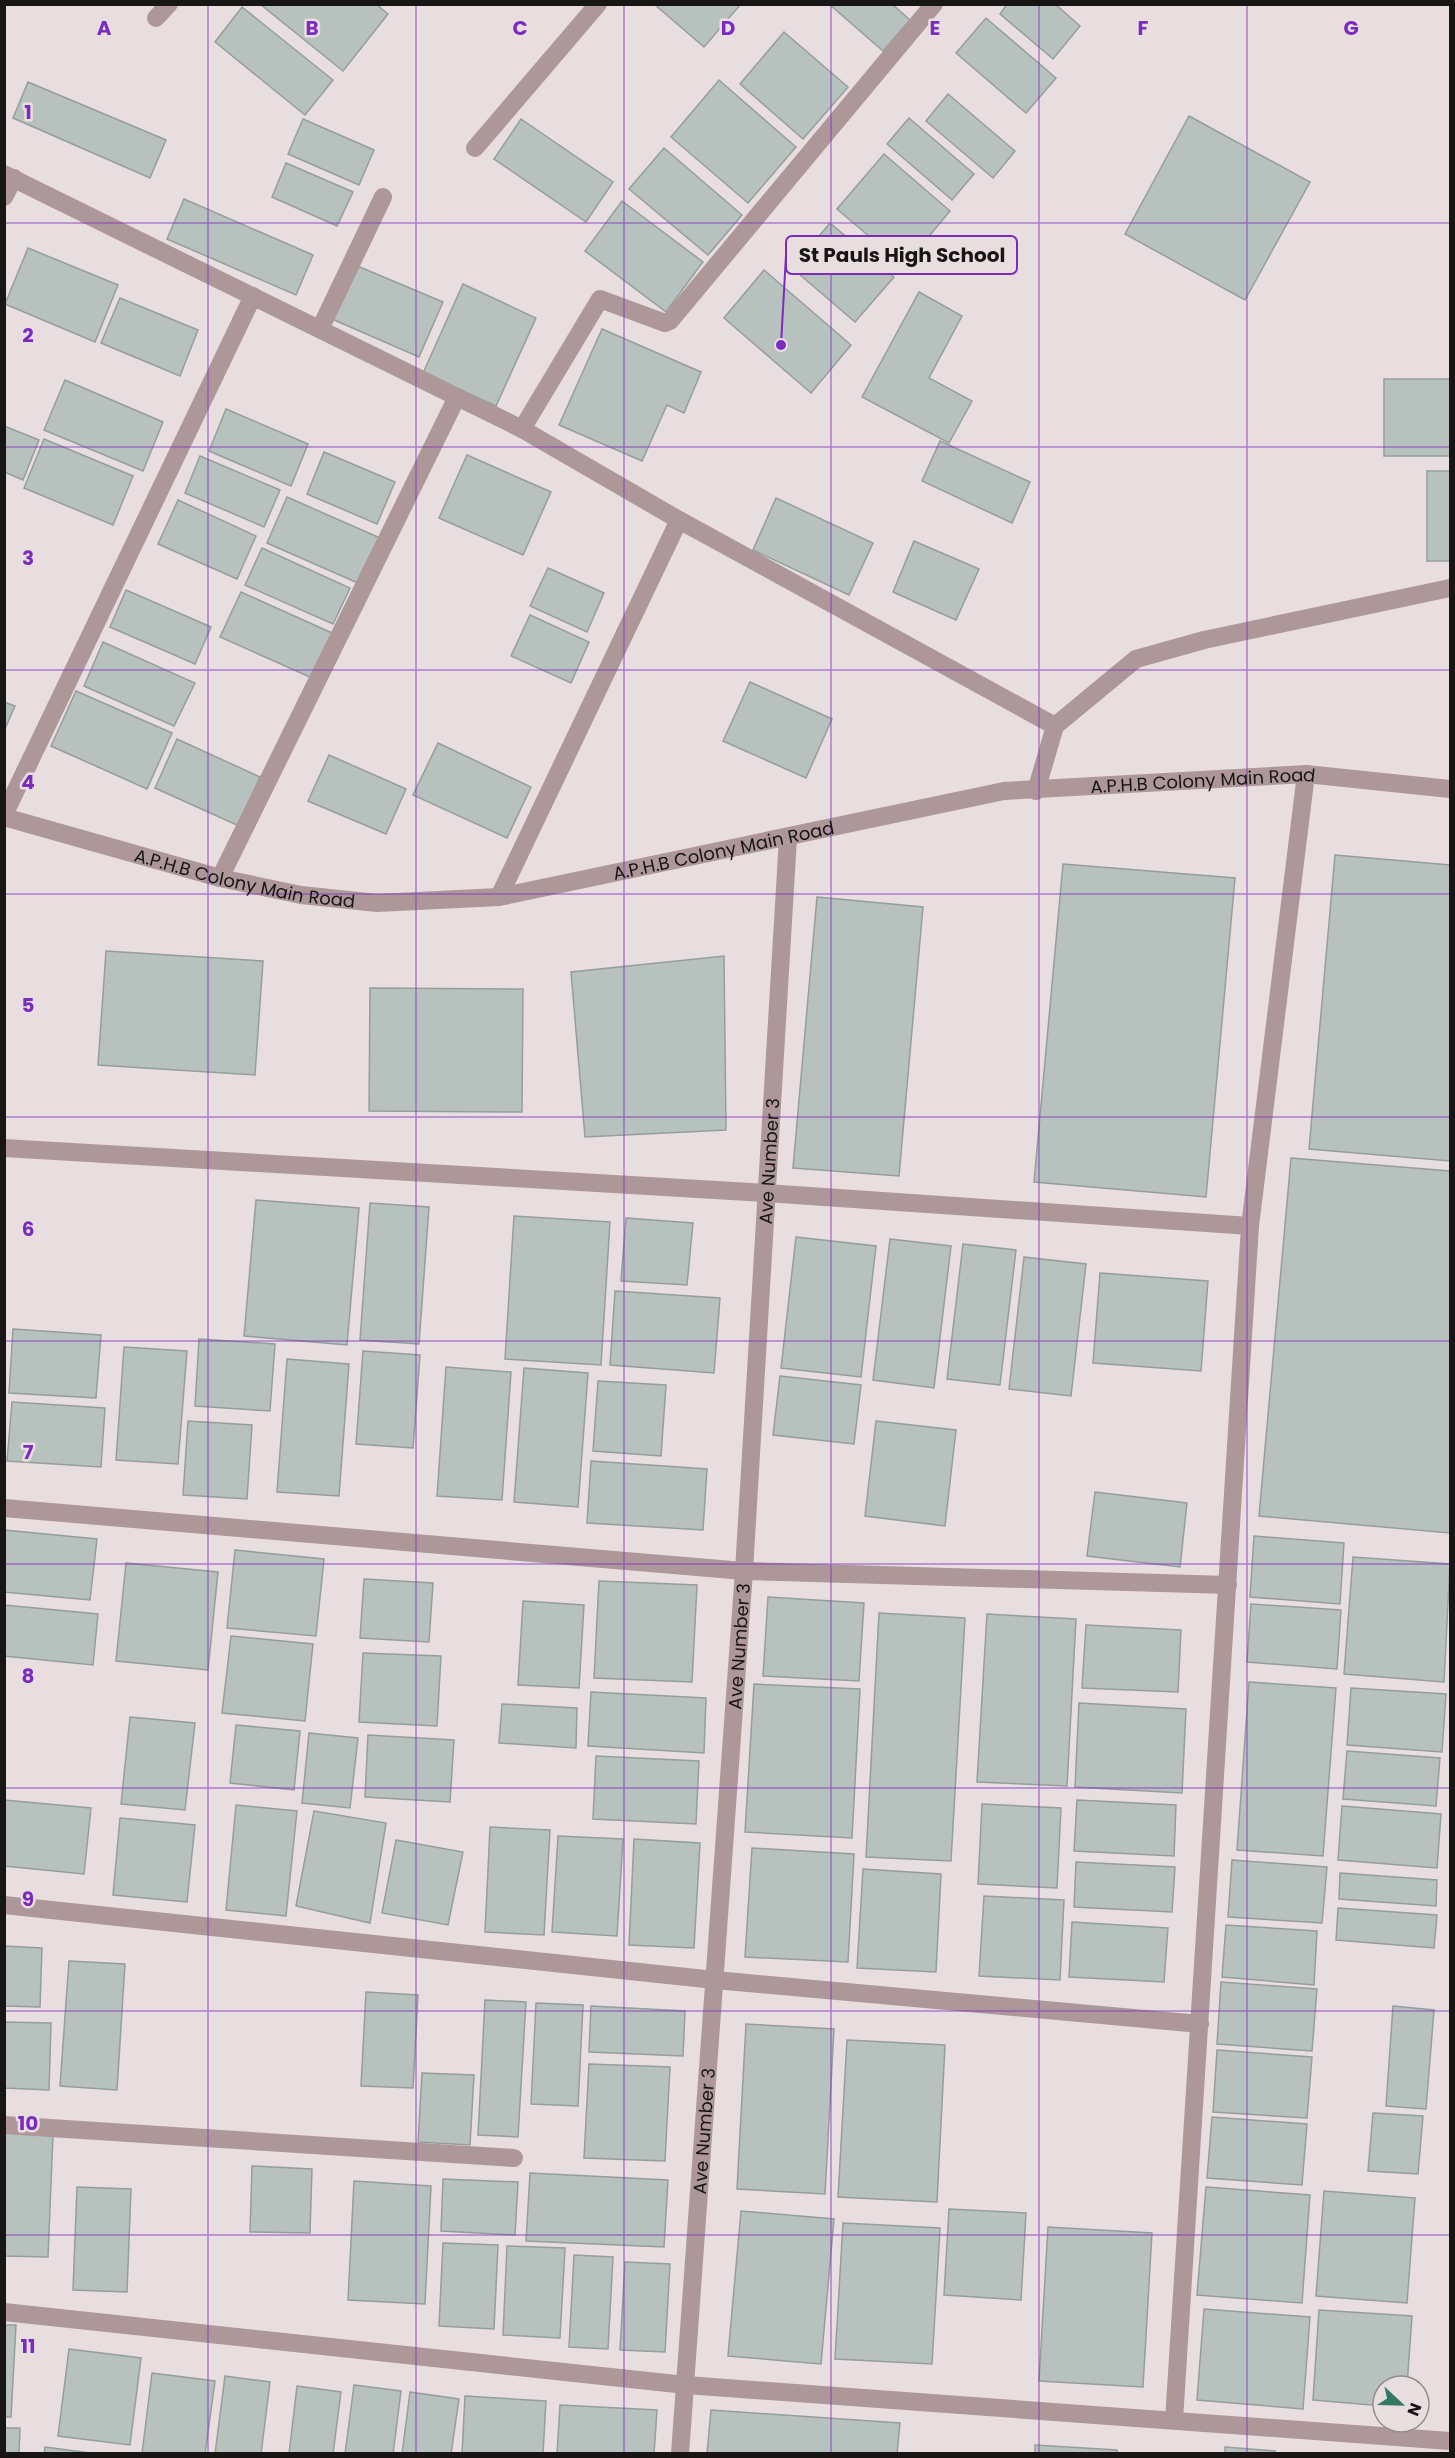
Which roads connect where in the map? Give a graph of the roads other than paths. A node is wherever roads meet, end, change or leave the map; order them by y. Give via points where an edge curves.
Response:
1 (598, 4) edge
2 (934, 4) edge
3 (475, 148) dead end
4 (9, 176) edge
5 (383, 197) dead end
6 (4, 198) edge
7 (253, 296) junction
8 (320, 329) junction
9 (457, 397) junction
10 (522, 429) junction
11 (679, 520) junction
12 (1450, 588) edge
13 (1054, 726) junction
14 (1306, 774) junction
15 (1450, 789) edge
16 (1036, 791) junction
17 (4, 816) edge
18 (788, 838) junction
19 (220, 878) junction
20 (499, 897) junction
21 (4, 1148) edge
22 (766, 1193) junction
23 (1250, 1226) junction
24 (4, 1508) edge
25 (744, 1571) junction
26 (1228, 1585) junction
27 (4, 1905) edge
28 (715, 1980) junction
29 (1200, 2024) junction
30 (4, 2125) edge
31 (514, 2158) dead end
32 (4, 2313) edge
33 (686, 2385) junction
34 (1174, 2420) junction
35 (1450, 2441) edge
36 (680, 2454) edge

1 - 3 street
2 - 10 street via 670,321 665,323 600,299
4 - 6 street
4 - 7 street
5 - 8 street
7 - 8 street
7 - 17 street
8 - 9 street
9 - 10 street
9 - 19 street
10 - 11 street
11 - 13 street
11 - 20 street
12 - 13 street via 1204,640 1136,659
13 - 16 street
14 - 15 street, A.P.H.B Colony Main Road
14 - 16 street, A.P.H.B Colony Main Road
14 - 23 street
16 - 18 street, A.P.H.B Colony Main Road via 1004,791
17 - 19 street, A.P.H.B Colony Main Road
18 - 20 street, A.P.H.B Colony Main Road
18 - 22 street, Ave Number 3
19 - 20 street, A.P.H.B Colony Main Road via 301,896 377,903
21 - 22 street
22 - 23 street
22 - 25 street, Ave Number 3
23 - 26 street
24 - 25 street
25 - 26 street
25 - 28 street, Ave Number 3
26 - 29 street
27 - 28 street
28 - 29 street
28 - 33 street, Ave Number 3
29 - 34 street
30 - 31 street
32 - 33 street
33 - 34 street
33 - 36 street, Ave Number 3
34 - 35 street

